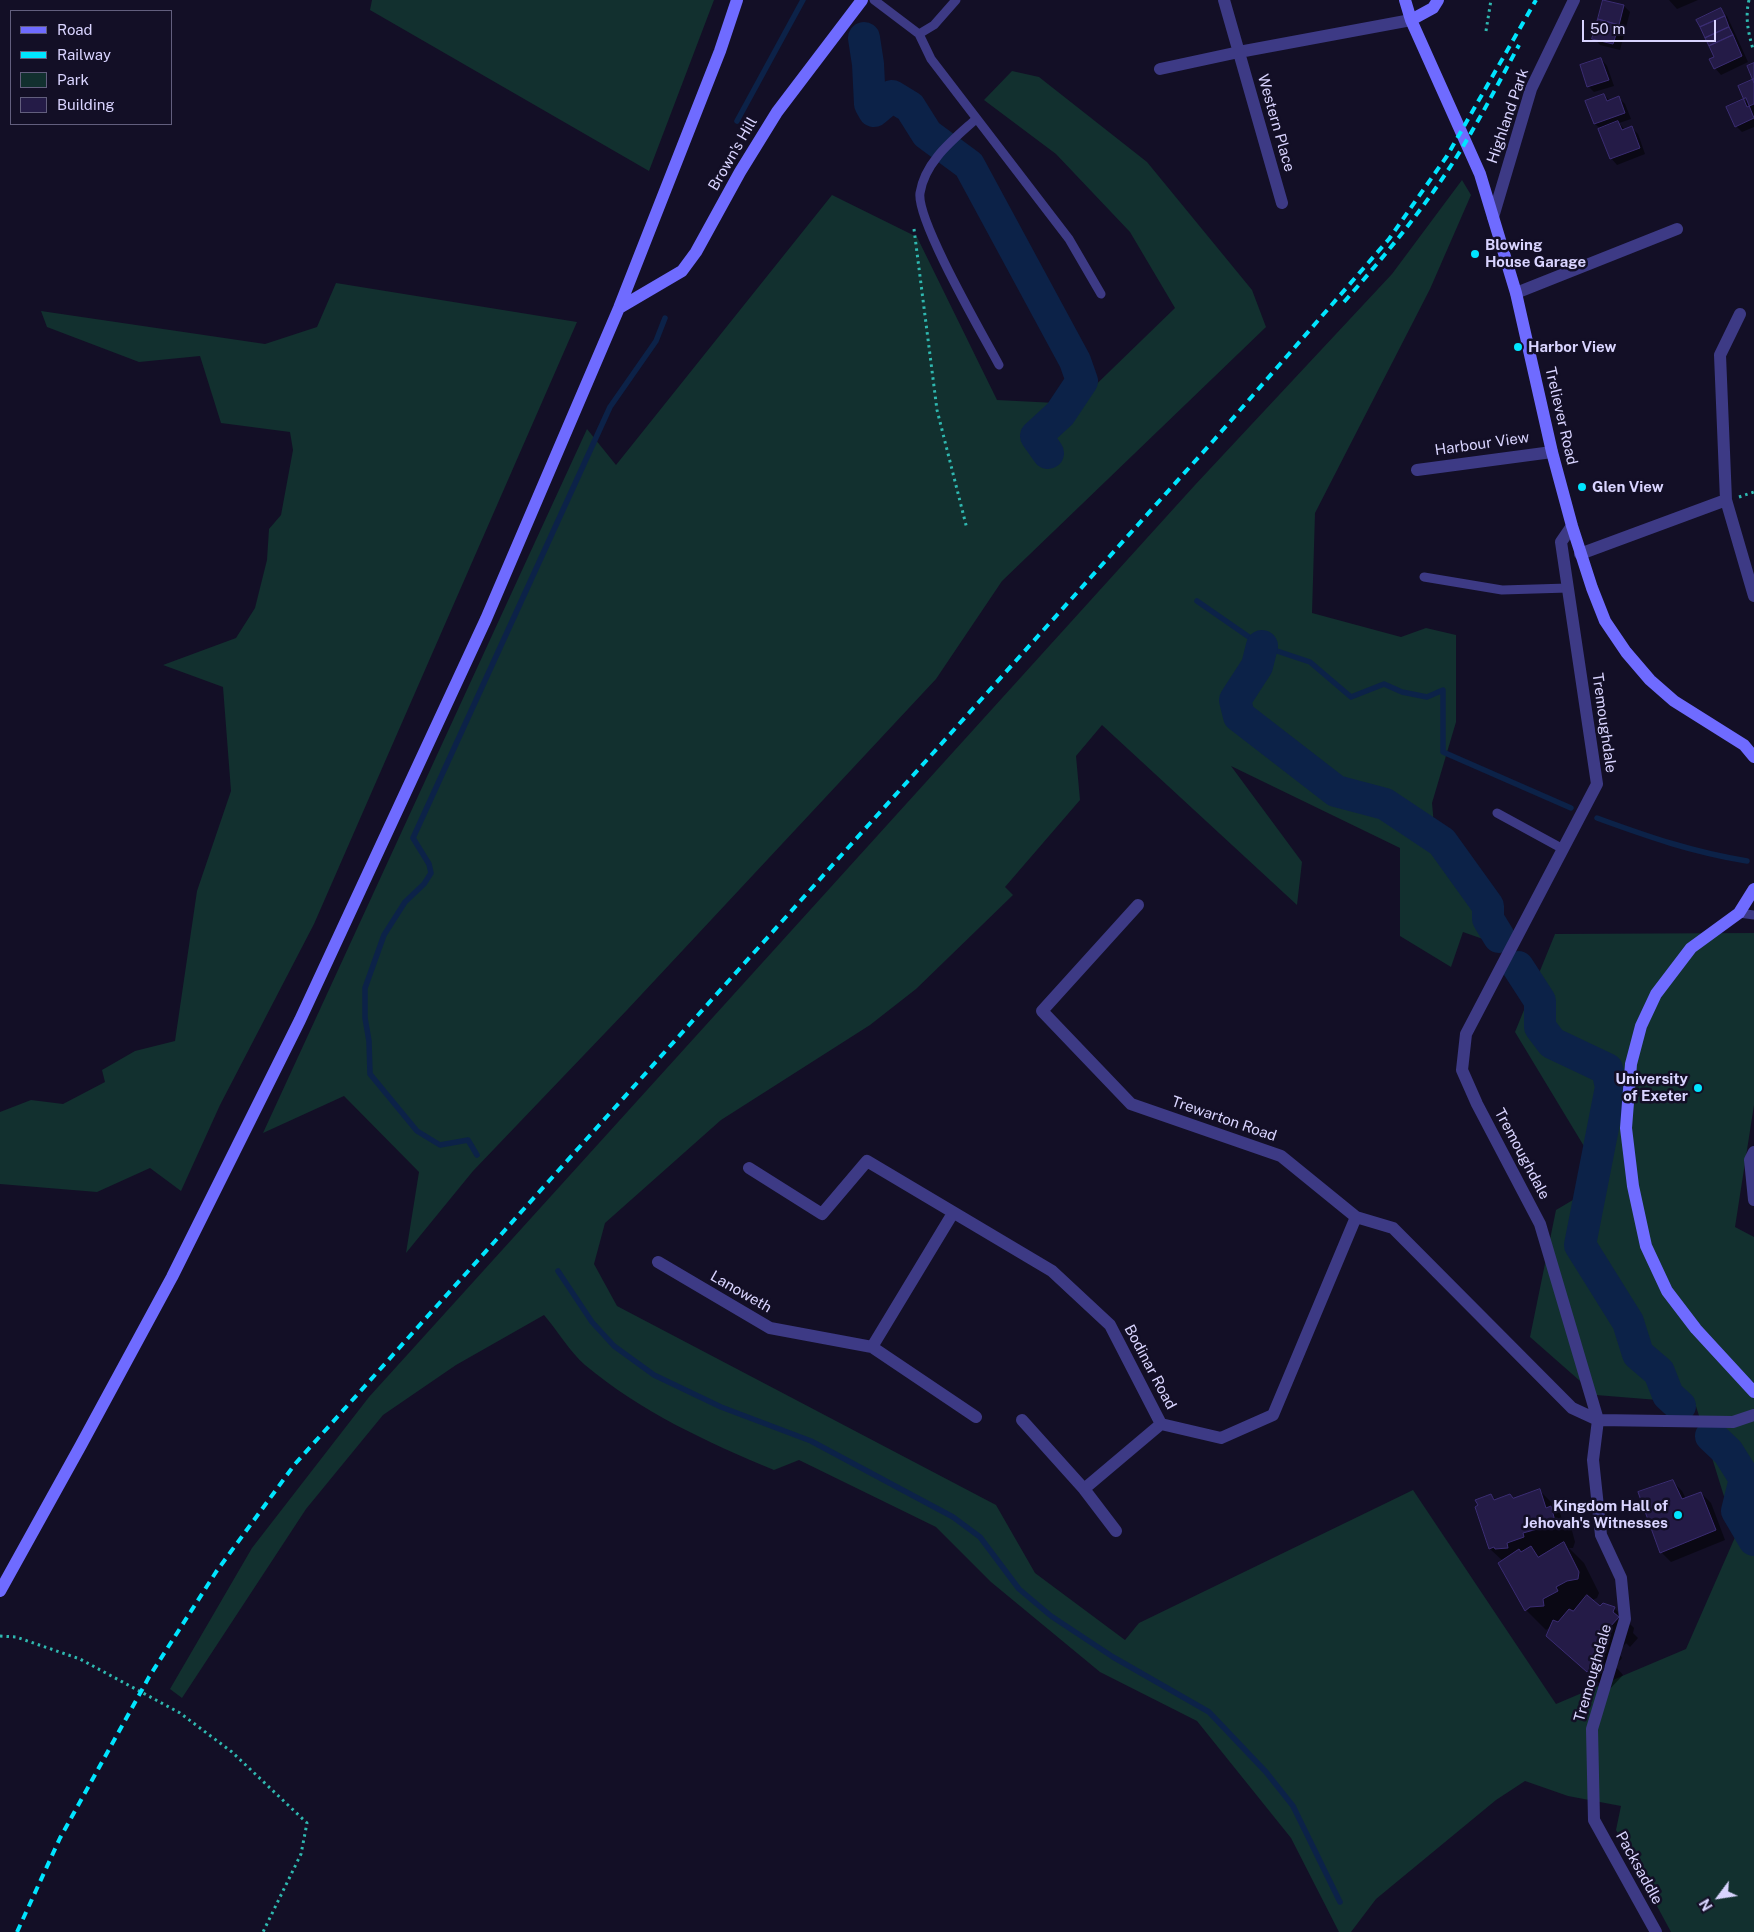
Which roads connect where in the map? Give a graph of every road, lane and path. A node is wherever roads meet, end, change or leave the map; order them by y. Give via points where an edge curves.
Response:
1 (737, 0) edge
2 (862, 0) edge
3 (874, 0) edge
4 (956, 0) edge
5 (1224, 0) edge
6 (1405, 0) edge
7 (1438, 0) edge
8 (1491, 0) edge
9 (1574, 0) edge
10 (1749, 0) edge
11 (1411, 20) junction
12 (1486, 31) dead end
13 (919, 34) junction
14 (1754, 48) edge
15 (1239, 52) junction
16 (1160, 69) dead end
17 (976, 119) junction
18 (1282, 203) dead end
19 (1493, 217) junction
20 (913, 225) dead end
21 (1677, 229) dead end
22 (1516, 293) junction
23 (1101, 294) dead end
24 (619, 308) junction
25 (1740, 314) dead end
26 (999, 365) dead end
27 (1552, 452) junction
28 (1417, 470) dead end
29 (1726, 500) junction
30 (1572, 526) junction
31 (967, 529) dead end
32 (1580, 554) junction
33 (1424, 577) dead end
34 (1568, 588) junction
35 (1754, 596) edge
36 (1754, 757) edge
37 (1497, 813) dead end
38 (1563, 849) junction
39 (1754, 889) edge
40 (1138, 905) dead end
41 (1739, 913) junction
42 (1754, 915) edge
43 (1754, 1152) edge
44 (749, 1168) dead end
45 (1754, 1200) edge
46 (953, 1213) junction
47 (1356, 1217) junction
48 (658, 1262) dead end
49 (872, 1347) junction
50 (1754, 1392) edge
51 (1754, 1415) edge
52 (976, 1417) dead end
53 (1022, 1420) dead end
54 (1598, 1420) junction
55 (1162, 1424) junction
56 (1084, 1489) junction
57 (1116, 1531) dead end
58 (0, 1591) edge
59 (0, 1636) edge
60 (1594, 1820) joint
61 (263, 1932) edge
62 (1656, 1932) edge

1 - 24 street
2 - 24 street, Brown's Hill via 778,112 682,271
3 - 13 lane
4 - 13 lane via 934,25
5 - 15 street, Western Place
6 - 11 street, Treliever Road
7 - 11 street via 1433,8
8 - 12 path
9 - 19 street, Highland Park via 1531,89
10 - 14 path via 1747,31
11 - 15 street
11 - 19 street, Treliever Road via 1476,166
13 - 17 lane via 931,60
15 - 16 street
15 - 18 street, Western Place
17 - 23 lane via 1069,239
17 - 26 lane via 941,152 928,171 920,194 935,242
19 - 22 street, Treliever Road
20 - 31 path via 937,410
21 - 22 street
22 - 27 street, Treliever Road
24 - 58 street via 486,619 300,1020 172,1277
25 - 29 street via 1720,355
27 - 28 street, Harbour View
27 - 30 street, Treliever Road
29 - 32 street
29 - 35 street
30 - 32 street, Treliever Road
30 - 34 street, Tremoughdale via 1561,542
32 - 36 street, Treliever Road via 1605,621 1626,652 1674,701 1744,745
33 - 34 lane via 1502,590
34 - 38 street, Tremoughdale via 1597,784
37 - 38 lane
38 - 54 street, Tremoughdale via 1466,1034 1462,1070 1540,1224
39 - 41 street
40 - 47 street, Trewarton Road via 1042,1011 1131,1104 1281,1156
41 - 42 lane
41 - 50 street via 1691,948 1656,994 1641,1026 1631,1064 1626,1128 1633,1186 1646,1246 1667,1291 1696,1329
43 - 45 street via 1750,1160
44 - 46 street, Bodinar Road via 822,1214 867,1161
46 - 49 street
46 - 55 street, Bodinar Road via 1052,1271 1110,1325
47 - 54 street, Trewarton Road via 1393,1228 1572,1408
47 - 55 street, Bodinar Road via 1273,1415 1221,1438
48 - 49 street, Lanoweth via 770,1328
49 - 52 street, Lanoweth
51 - 54 street via 1733,1422
53 - 56 street
54 - 60 street, Tremoughdale via 1593,1460 1601,1535 1621,1578 1625,1619 1592,1729
55 - 56 street
56 - 57 street
59 - 61 path via 16,1637 80,1659 180,1712 232,1752 308,1824 300,1854
60 - 62 street, Packsaddle

